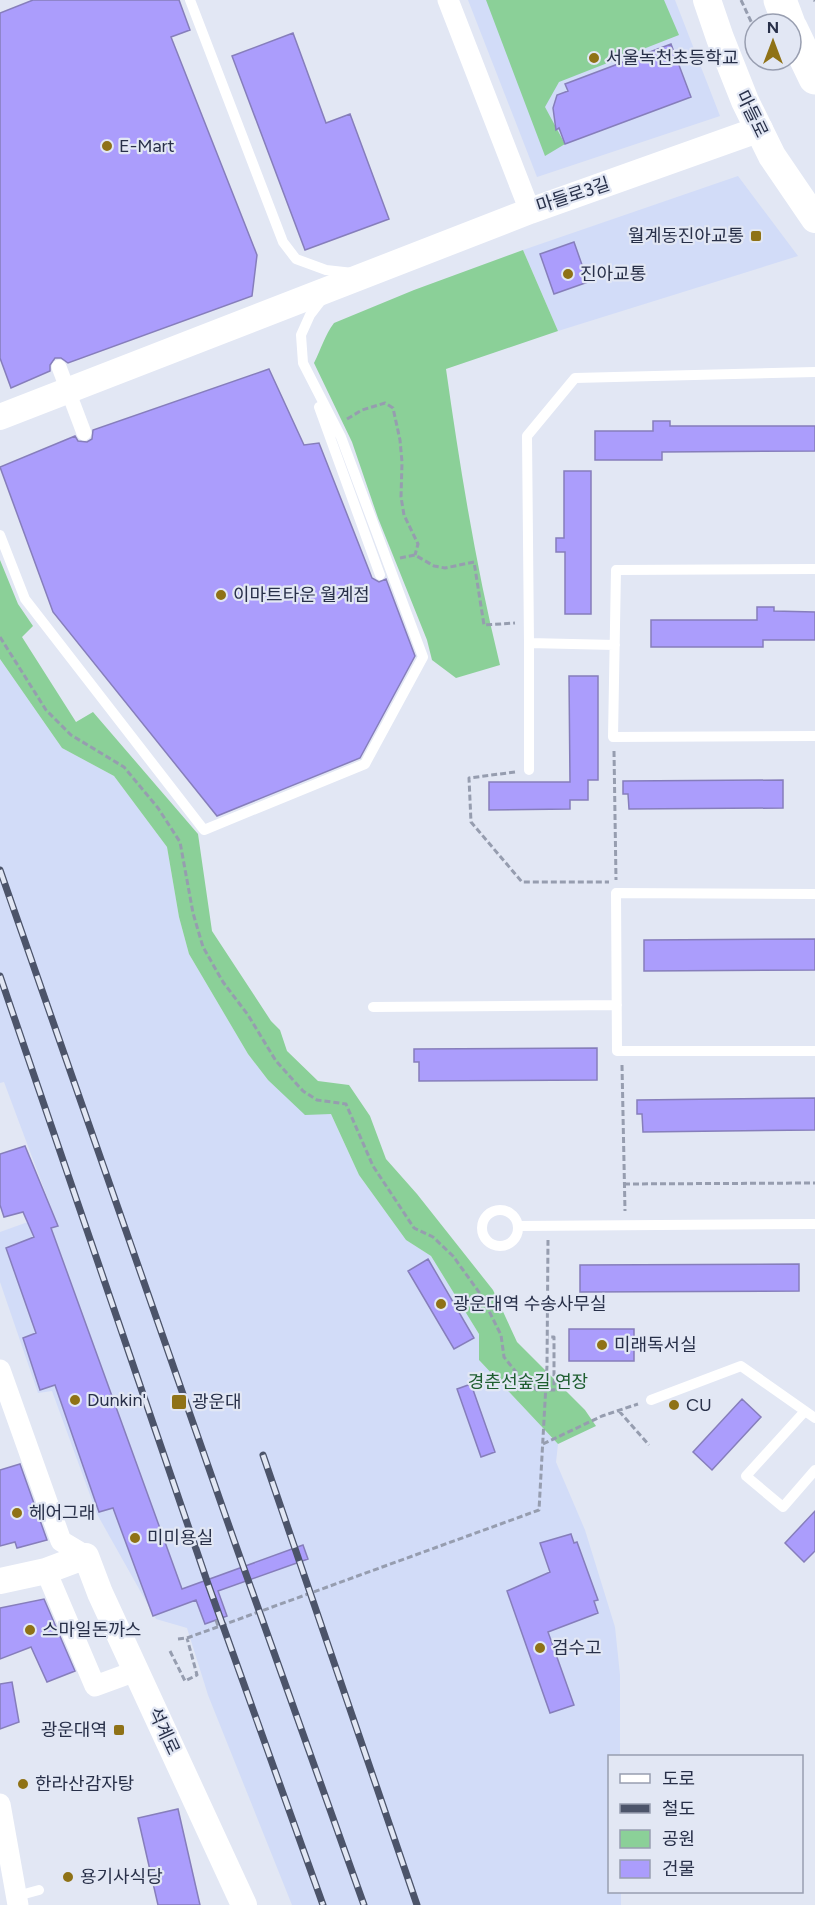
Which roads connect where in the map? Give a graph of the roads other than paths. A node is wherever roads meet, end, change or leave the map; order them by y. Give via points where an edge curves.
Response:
1 (190, 0) edge
2 (448, 0) edge
3 (707, 0) edge
4 (803, 53) edge
5 (815, 78) edge
6 (760, 129) junction
7 (530, 211) junction
8 (815, 219) edge
9 (365, 275) junction
10 (331, 288) junction
11 (303, 363) junction
12 (58, 367) dead end
13 (815, 372) edge
14 (0, 417) edge
15 (84, 433) dead end
16 (0, 535) edge
17 (815, 569) edge
18 (380, 575) dead end
19 (529, 643) junction
20 (615, 645) junction
21 (815, 736) edge
22 (529, 770) road end
23 (815, 894) edge
24 (617, 1005) junction
25 (373, 1007) dead end
26 (815, 1051) edge
27 (815, 1224) edge
28 (518, 1226) dead end
29 (0, 1370) edge
30 (651, 1400) road end
31 (6, 1402) edge
32 (805, 1411) junction
33 (815, 1418) edge
34 (815, 1470) edge
35 (87, 1556) junction
36 (46, 1571) junction
37 (0, 1581) edge
38 (136, 1671) junction
39 (0, 1804) edge
40 (5, 1862) edge
41 (39, 1890) dead end
42 (18, 1900) edge
43 (244, 1905) edge

1 - 9 lane via 283,242 296,259 326,270
2 - 7 street, 마들로3길
3 - 6 main road, 마들로 via 745,101
4 - 5 highway
6 - 7 street, 마들로3길
6 - 8 main road, 마들로 via 772,156
7 - 9 street
9 - 10 street
10 - 11 lane via 310,315 301,335
10 - 14 street
11 - 16 lane via 340,437 423,657 365,764 204,830 25,599
11 - 18 lane
12 - 15 street
13 - 19 lane via 575,378 527,436
17 - 20 lane via 616,570
19 - 20 lane
19 - 22 lane
20 - 21 lane via 614,738
23 - 24 lane via 616,893
24 - 25 lane
24 - 26 lane via 617,1051
27 - 28 lane
29 - 31 street
30 - 32 lane via 741,1366
31 - 35 street via 61,1541
32 - 33 lane
32 - 34 lane via 747,1476 783,1508
35 - 36 street
35 - 38 street, 석계로
36 - 37 street
36 - 38 street via 95,1686
38 - 43 street, 석계로
39 - 40 street
40 - 42 street
41 - 42 lane

